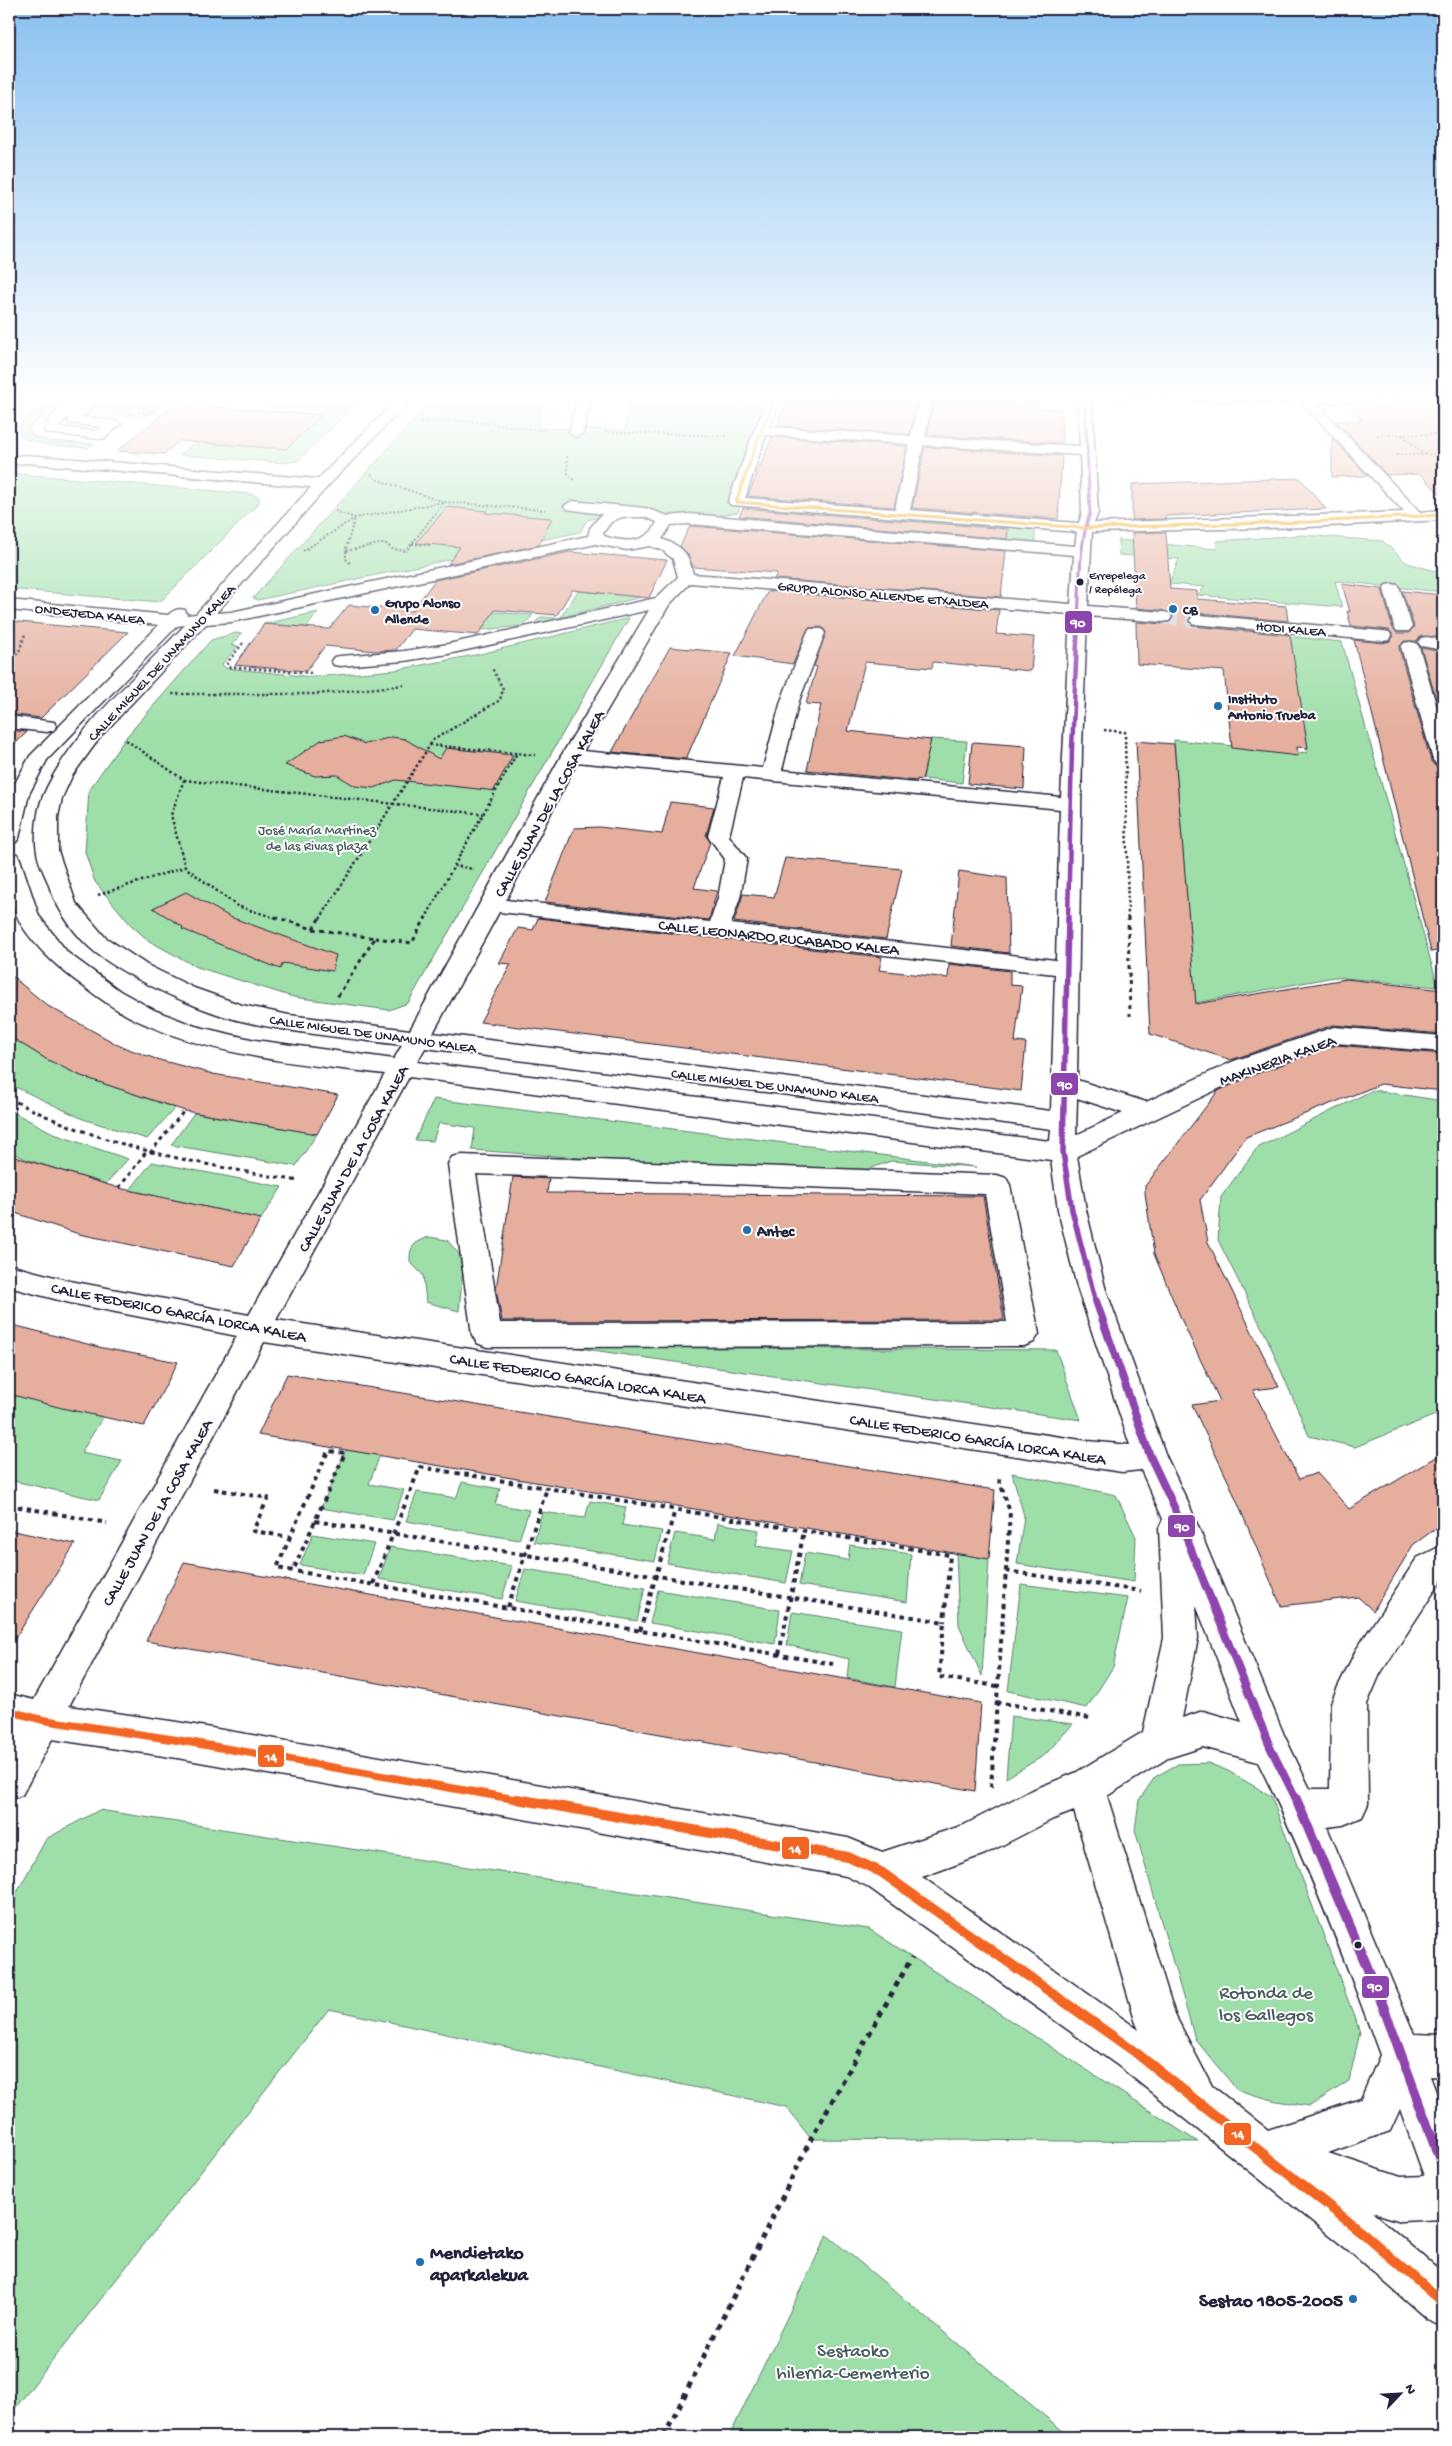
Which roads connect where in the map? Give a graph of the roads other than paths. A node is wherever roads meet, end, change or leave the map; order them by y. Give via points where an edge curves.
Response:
1 (292, 508) edge
2 (590, 508) edge
3 (821, 508) edge
4 (903, 508) edge
5 (1090, 508) edge
6 (1409, 508) edge
7 (622, 512) junction
8 (902, 514) junction
9 (1443, 515) edge
10 (1416, 516) junction
11 (665, 521) junction
12 (1308, 522) junction
13 (1085, 528) junction
14 (1361, 535) dead end
15 (597, 539) junction
16 (651, 541) junction
17 (1082, 552) junction
18 (686, 578) junction
19 (1392, 589) dead end
20 (192, 600) dead end
21 (662, 602) junction
22 (9, 605) edge
23 (1079, 610) junction
24 (1163, 617) tunnel mouth
25 (200, 620) junction
26 (1199, 620) tunnel mouth
27 (172, 621) junction
28 (1403, 626) junction
29 (816, 633) dead end
30 (1383, 636) junction
31 (426, 640) dead end
32 (485, 642) junction
33 (1427, 644) edge
34 (340, 661) road end
35 (9, 722) edge
36 (47, 726) dead end
37 (571, 756) junction
38 (1443, 760) edge
39 (735, 773) junction
40 (771, 776) junction
41 (1072, 804) junction
42 (9, 838) edge
43 (9, 860) edge
44 (66, 904) junction
45 (492, 905) junction
46 (19, 920) edge
47 (718, 930) junction
48 (1067, 968) junction
49 (417, 1040) junction
50 (1443, 1044) edge
51 (402, 1068) junction
52 (1064, 1085) junction
53 (1148, 1112) junction
54 (1064, 1122) junction
55 (1063, 1152) junction
56 (514, 1165) joint
57 (9, 1276) edge
58 (258, 1328) junction
59 (1150, 1456) junction
60 (1174, 1507) junction
61 (1443, 1560) edge
62 (9, 1711) edge
63 (44, 1720) junction
64 (1159, 1743) junction
65 (1270, 1746) junction
66 (9, 1782) edge
67 (1086, 1788) junction
68 (1298, 1806) junction
69 (881, 1872) junction
70 (1402, 2054) junction
71 (1443, 2056) edge
72 (1197, 2100) junction
73 (1261, 2154) junction
74 (1443, 2168) edge
75 (1443, 2197) edge
76 (1443, 2303) edge

1 - 25 street, CALLE MIGUEL DE UNAMUNO KALEA
2 - 7 street
3 - 8 street
4 - 8 street
5 - 13 street
6 - 10 street
7 - 11 street via 652,514
7 - 15 street via 604,519 595,533
8 - 13 street
9 - 10 street
10 - 12 street
11 - 16 street via 661,534
11 - 17 street via 689,519
12 - 13 street
12 - 14 street via 1341,533
13 - 17 street
15 - 16 street via 620,544
15 - 25 street via 264,611
16 - 18 street via 668,547 681,557
17 - 23 street
18 - 21 street, CALLE JUAN DE LA COSA KALEA
18 - 23 street, GRUPO ALONSO ALLENDE ETXALDEA
19 - 28 street
20 - 27 street, CALLE MIGUEL DE UNAMUNO KALEA
21 - 32 street
21 - 37 street, CALLE JUAN DE LA COSA KALEA
22 - 27 street, ONDEJEDA KALEA
23 - 24 street
23 - 41 street
25 - 27 street
25 - 44 street, CALLE MIGUEL DE UNAMUNO KALEA via 94,731 62,776 48,817 47,851
26 - 30 street, HODI KALEA
27 - 42 street, CALLE MIGUEL DE UNAMUNO KALEA via 40,756 22,782 12,813
28 - 30 street via 1386,629
28 - 33 street via 1422,632
29 - 40 street via 790,701
30 - 33 street via 1392,643
31 - 32 street
32 - 34 street via 404,656
33 - 38 street
35 - 36 street
37 - 39 street
37 - 45 street, CALLE JUAN DE LA COSA KALEA
39 - 40 street
39 - 47 street via 718,836 736,859
40 - 41 street
41 - 48 street
43 - 46 street, CALLE MIGUEL DE UNAMUNO KALEA
44 - 46 street
44 - 49 street, CALLE MIGUEL DE UNAMUNO KALEA via 97,942 138,970 186,993 237,1012 289,1023
45 - 47 street, CALLE LEONARDO RUCABADO KALEA
45 - 49 street, CALLE JUAN DE LA COSA KALEA
46 - 51 street, CALLE MIGUEL DE UNAMUNO KALEA via 60,958 112,996 188,1032 256,1048
47 - 48 street, CALLE LEONARDO RUCABADO KALEA
48 - 52 street
49 - 51 street, CALLE JUAN DE LA COSA KALEA
49 - 54 street, CALLE MIGUEL DE UNAMUNO KALEA
50 - 53 street, MAKINERIA KALEA via 1334,1035 1243,1067
51 - 55 street, CALLE MIGUEL DE UNAMUNO KALEA
51 - 58 street, CALLE JUAN DE LA COSA KALEA
52 - 53 street
52 - 54 street
53 - 55 street, MAKINERIA KALEA
54 - 55 street
55 - 59 street via 1072,1210 1091,1287
56 - 56 street via 997,1185 1024,1334 487,1335 461,1164
57 - 58 street, CALLE FEDERICO GARCÍA LORCA KALEA via 150,1309
58 - 59 street, CALLE FEDERICO GARCÍA LORCA KALEA via 1096,1456 1122,1459
58 - 63 street, CALLE JUAN DE LA COSA KALEA
59 - 60 street
60 - 64 street via 1182,1638
60 - 65 street
61 - 68 street via 1429,1569 1368,1662 1350,1703 1349,1804 1325,1809
62 - 63 street
63 - 66 street, CALLE JUAN DE LA COSA KALEA
63 - 69 street via 848,1857
64 - 65 street via 1203,1729
64 - 67 street
65 - 68 street
67 - 69 street via 1043,1804 972,1841
67 - 72 street via 1157,2023
68 - 70 street
69 - 72 street via 1135,2052
70 - 71 street
70 - 73 street via 1375,2116
70 - 74 street
72 - 73 street
73 - 75 street via 1401,2199
73 - 76 street via 1364,2234

